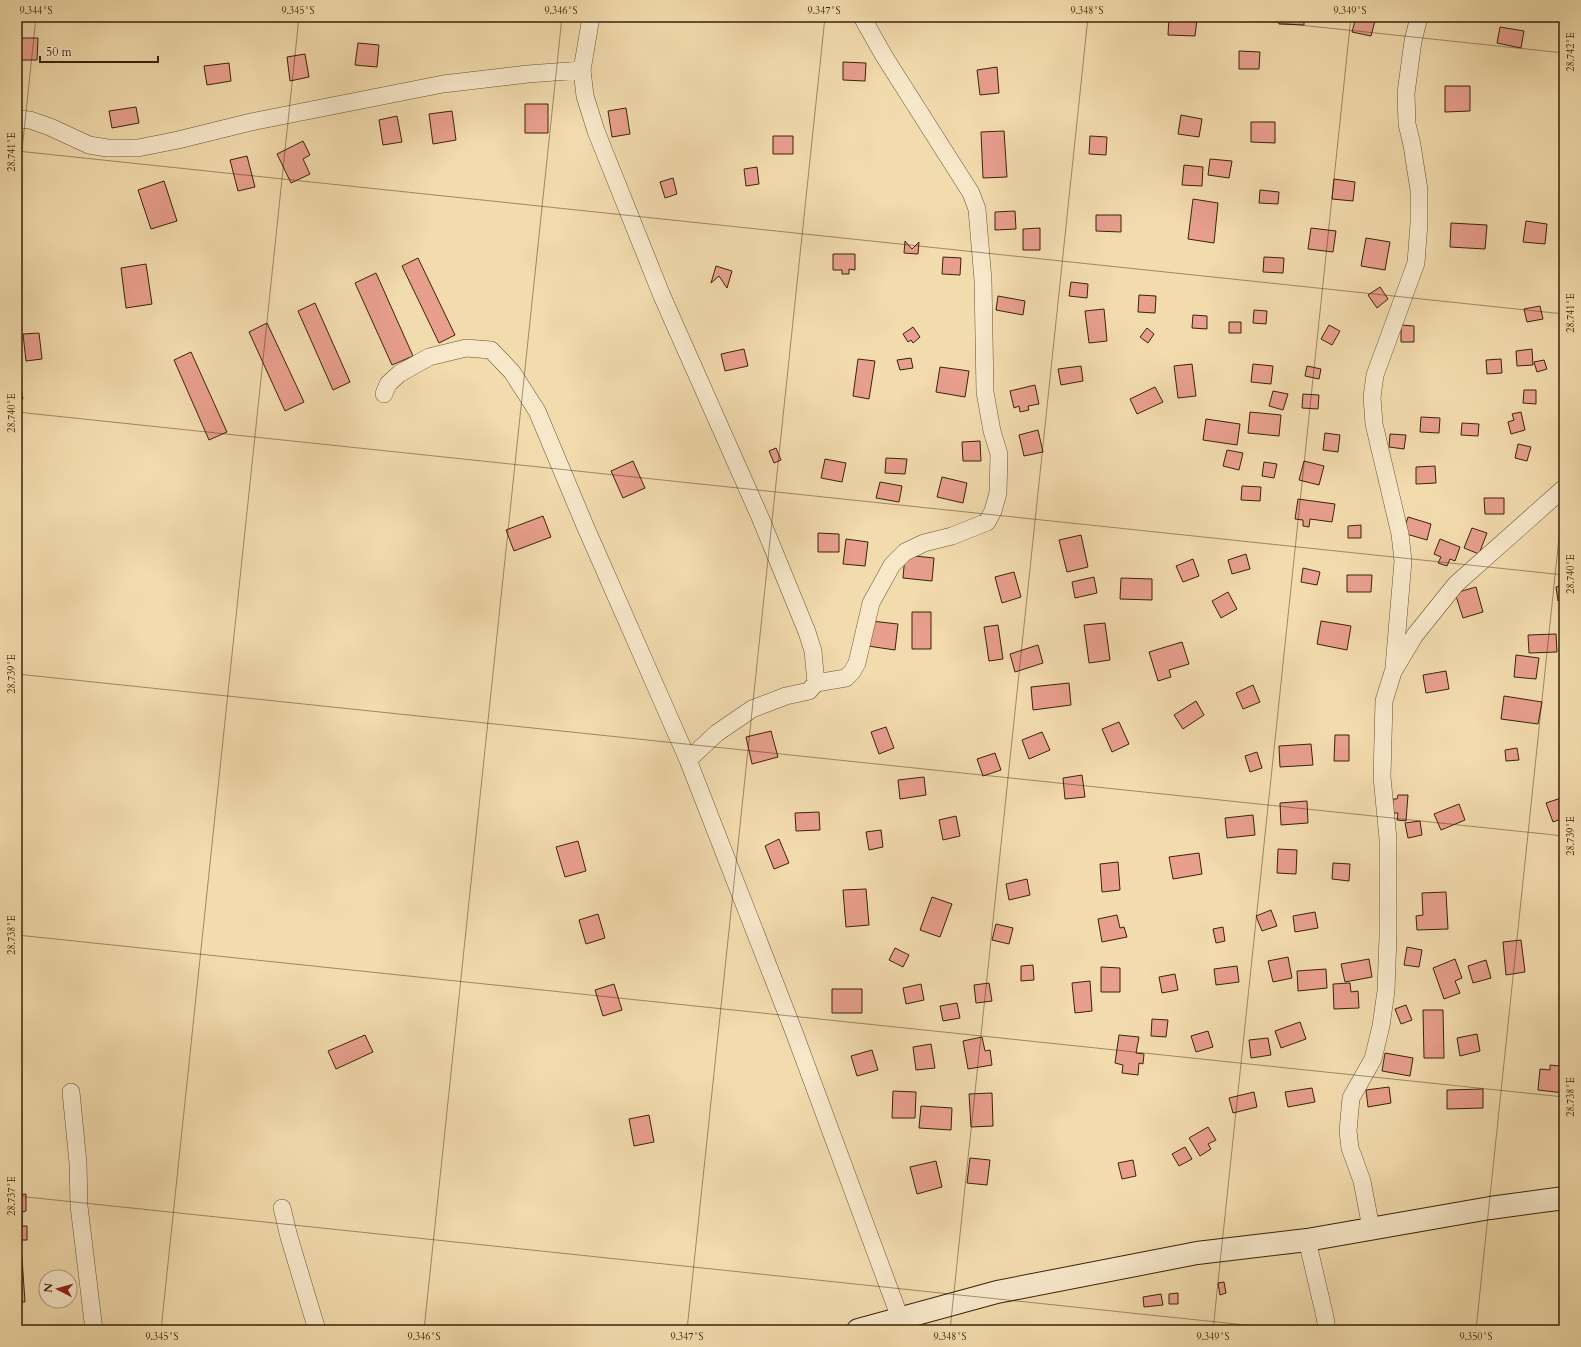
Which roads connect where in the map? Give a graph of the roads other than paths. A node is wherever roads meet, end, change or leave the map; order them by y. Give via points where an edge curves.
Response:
1 (591, 17) edge
2 (862, 17) edge
3 (1419, 17) edge
4 (582, 70) junction
5 (17, 119) edge
6 (384, 394) dead end
7 (1564, 488) edge
8 (1394, 672) junction
9 (816, 683) junction
10 (688, 760) junction
11 (71, 1092) dead end
12 (1564, 1198) edge
13 (282, 1208) dead end
14 (1371, 1228) junction
15 (1307, 1240) junction
16 (900, 1318) junction
17 (94, 1330) edge
18 (317, 1330) edge
19 (858, 1330) edge
20 (1327, 1330) edge

1 - 4 street
2 - 9 street via 970,193 977,209 983,280 985,392 999,454 998,493 987,522 917,546 905,552 892,565 871,603 857,663 852,672 846,678
3 - 8 street via 1406,93 1407,124 1419,190 1416,263 1375,375 1372,397 1374,424 1400,534 1403,561
4 - 5 street via 443,84 251,122 138,148 89,145 50,127 30,120
4 - 9 street via 585,96 604,153 662,296 760,517 807,632 814,651
6 - 10 street via 388,384 399,374 430,357 466,348 491,350 512,372 537,411
7 - 8 street via 1456,584 1416,635
8 - 14 street via 1384,702 1382,732 1382,776 1388,839 1386,991 1373,1060 1350,1098 1348,1131 1350,1148 1362,1181
9 - 10 street via 809,691 752,708 717,733
10 - 16 street via 797,1040
11 - 17 street via 78,1163 79,1206
12 - 14 main road
13 - 18 street
14 - 15 main road
15 - 16 main road via 1197,1252 997,1292
15 - 20 street
16 - 19 main road

